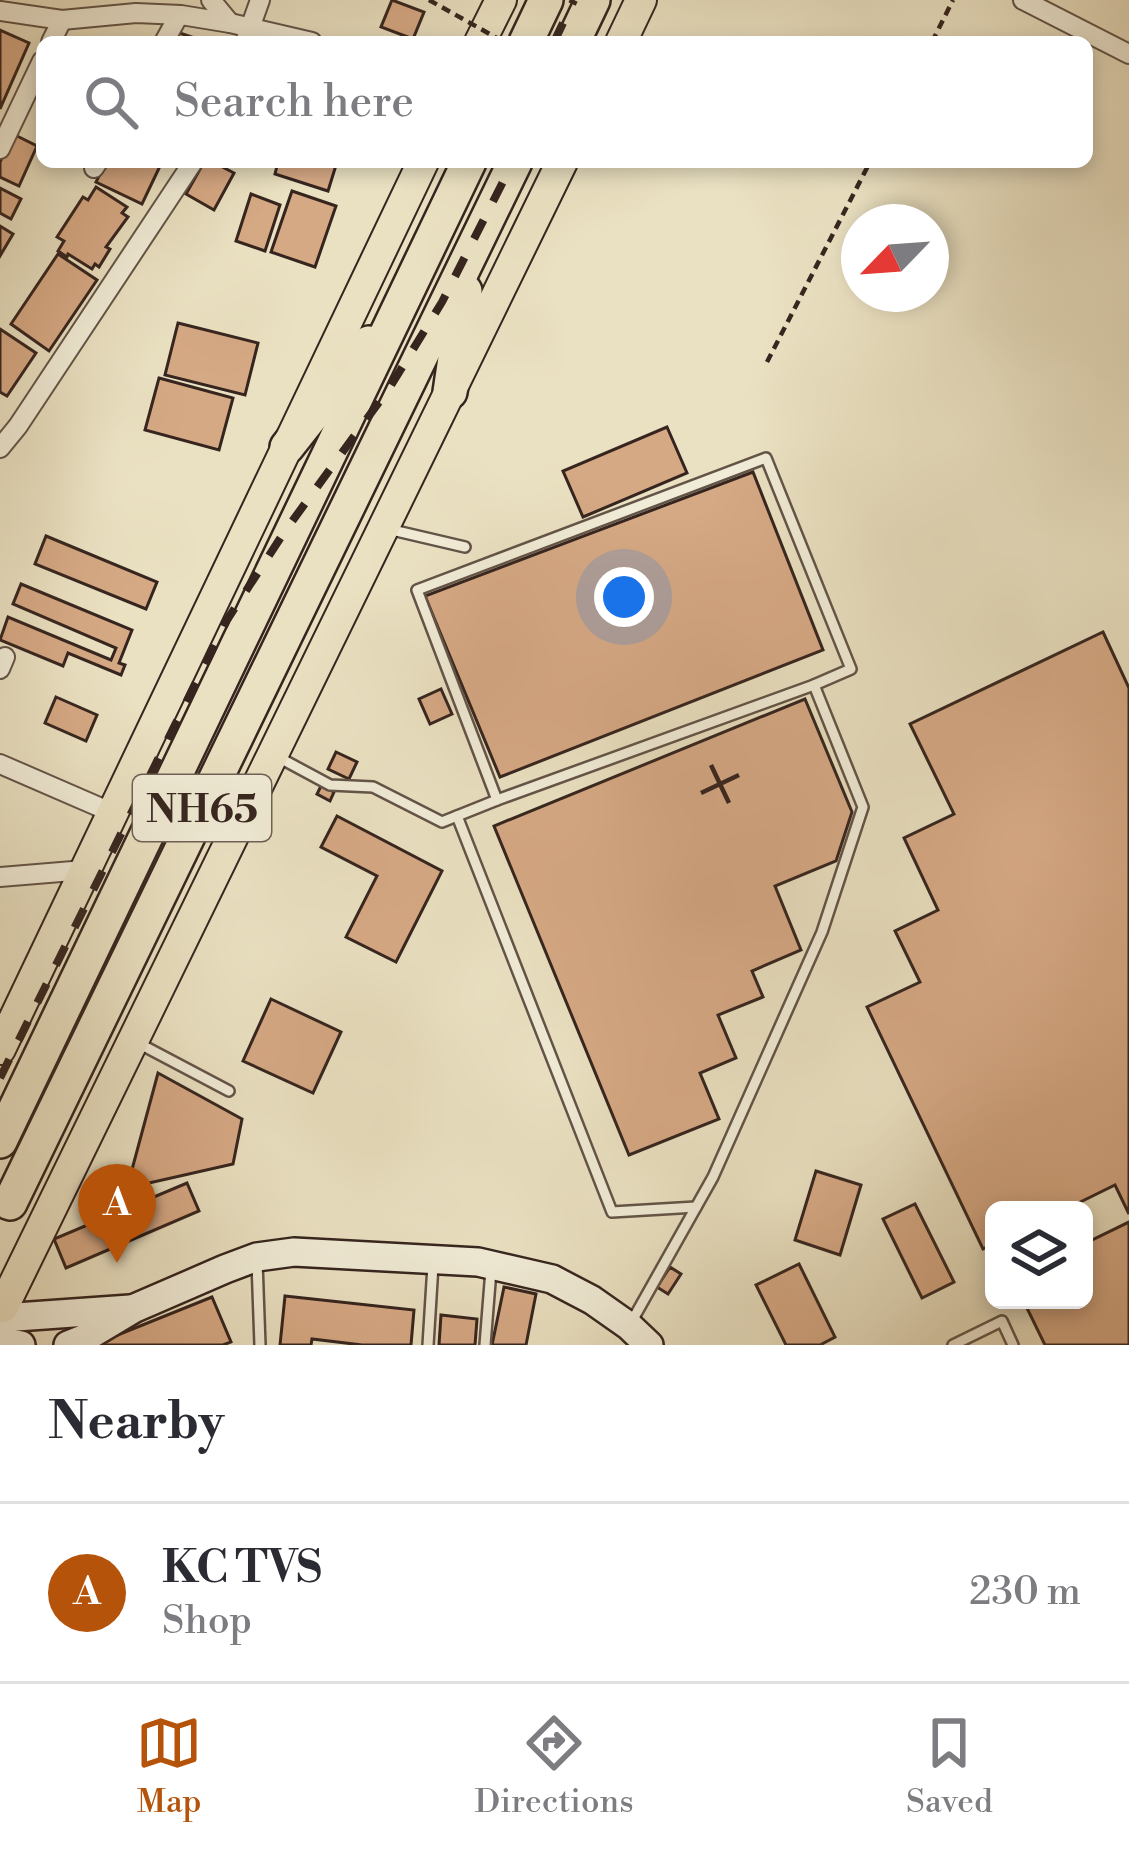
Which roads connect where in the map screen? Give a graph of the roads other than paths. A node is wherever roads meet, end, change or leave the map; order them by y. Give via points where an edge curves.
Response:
1 (211, 0) edge
2 (260, 0) edge
3 (501, 0) edge
4 (546, 0) edge
5 (593, 0) edge
6 (641, 0) edge
7 (1023, 0) edge
8 (0, 10) edge
9 (178, 15) junction
10 (62, 20) junction
11 (241, 31) edge
12 (54, 36) edge
13 (167, 36) edge
14 (273, 36) edge
15 (484, 36) edge
16 (529, 36) edge
17 (576, 36) edge
18 (624, 36) edge
19 (1129, 54) edge
20 (36, 74) edge
21 (0, 149) edge
22 (189, 168) edge
23 (420, 168) edge
24 (466, 168) edge
25 (512, 168) edge
26 (559, 168) edge
27 (471, 254) junction
28 (403, 298) junction
29 (450, 392) junction
30 (287, 447) junction
31 (0, 448) edge
32 (383, 528) junction
33 (465, 547) dead end
34 (814, 685) junction
35 (273, 754) junction
36 (0, 764) edge
37 (496, 800) junction
38 (113, 813) junction
39 (457, 816) junction
40 (85, 870) junction
41 (0, 877) edge
42 (133, 1041) junction
43 (0, 1049) edge
44 (229, 1091) dead end
45 (0, 1141) edge
46 (10, 1203) dead end
47 (696, 1207) junction
48 (257, 1257) junction
49 (433, 1260) junction
50 (491, 1265) junction
51 (135, 1308) junction
52 (1, 1314) edge
53 (639, 1335) edge
54 (79, 1343) edge
55 (21, 1345) edge
56 (260, 1345) edge
57 (428, 1345) edge
58 (485, 1345) edge
59 (952, 1345) edge
60 (1013, 1345) edge

1 - 11 street
2 - 11 street
3 - 15 main road
4 - 16 highway
5 - 17 highway
6 - 18 main road
7 - 19 street
8 - 10 street
9 - 10 street
9 - 11 street
9 - 13 street
10 - 12 street
11 - 14 street
20 - 21 street
22 - 31 street
23 - 30 main road
24 - 28 highway, NH65
25 - 27 highway, NH65
26 - 29 main road
27 - 29 highway
27 - 46 highway, NH65
28 - 30 highway
28 - 45 highway, NH65
29 - 32 main road
30 - 38 main road
32 - 33 lane
32 - 35 main road
34 - 37 lane
34 - 37 lane via 851,669 766,458 417,590
34 - 47 lane via 863,807 822,932
35 - 39 lane via 330,785 373,787 442,823
35 - 42 main road
36 - 38 street
37 - 39 lane
38 - 40 main road
39 - 47 lane via 612,1212
40 - 41 street
40 - 43 main road
42 - 44 lane
42 - 52 main road
47 - 53 lane
48 - 49 main road
48 - 51 main road
48 - 56 lane
49 - 50 main road
49 - 57 lane
50 - 53 main road via 551,1279
50 - 58 lane
51 - 52 main road
51 - 54 main road
52 - 55 main road
59 - 60 lane via 1002,1322

